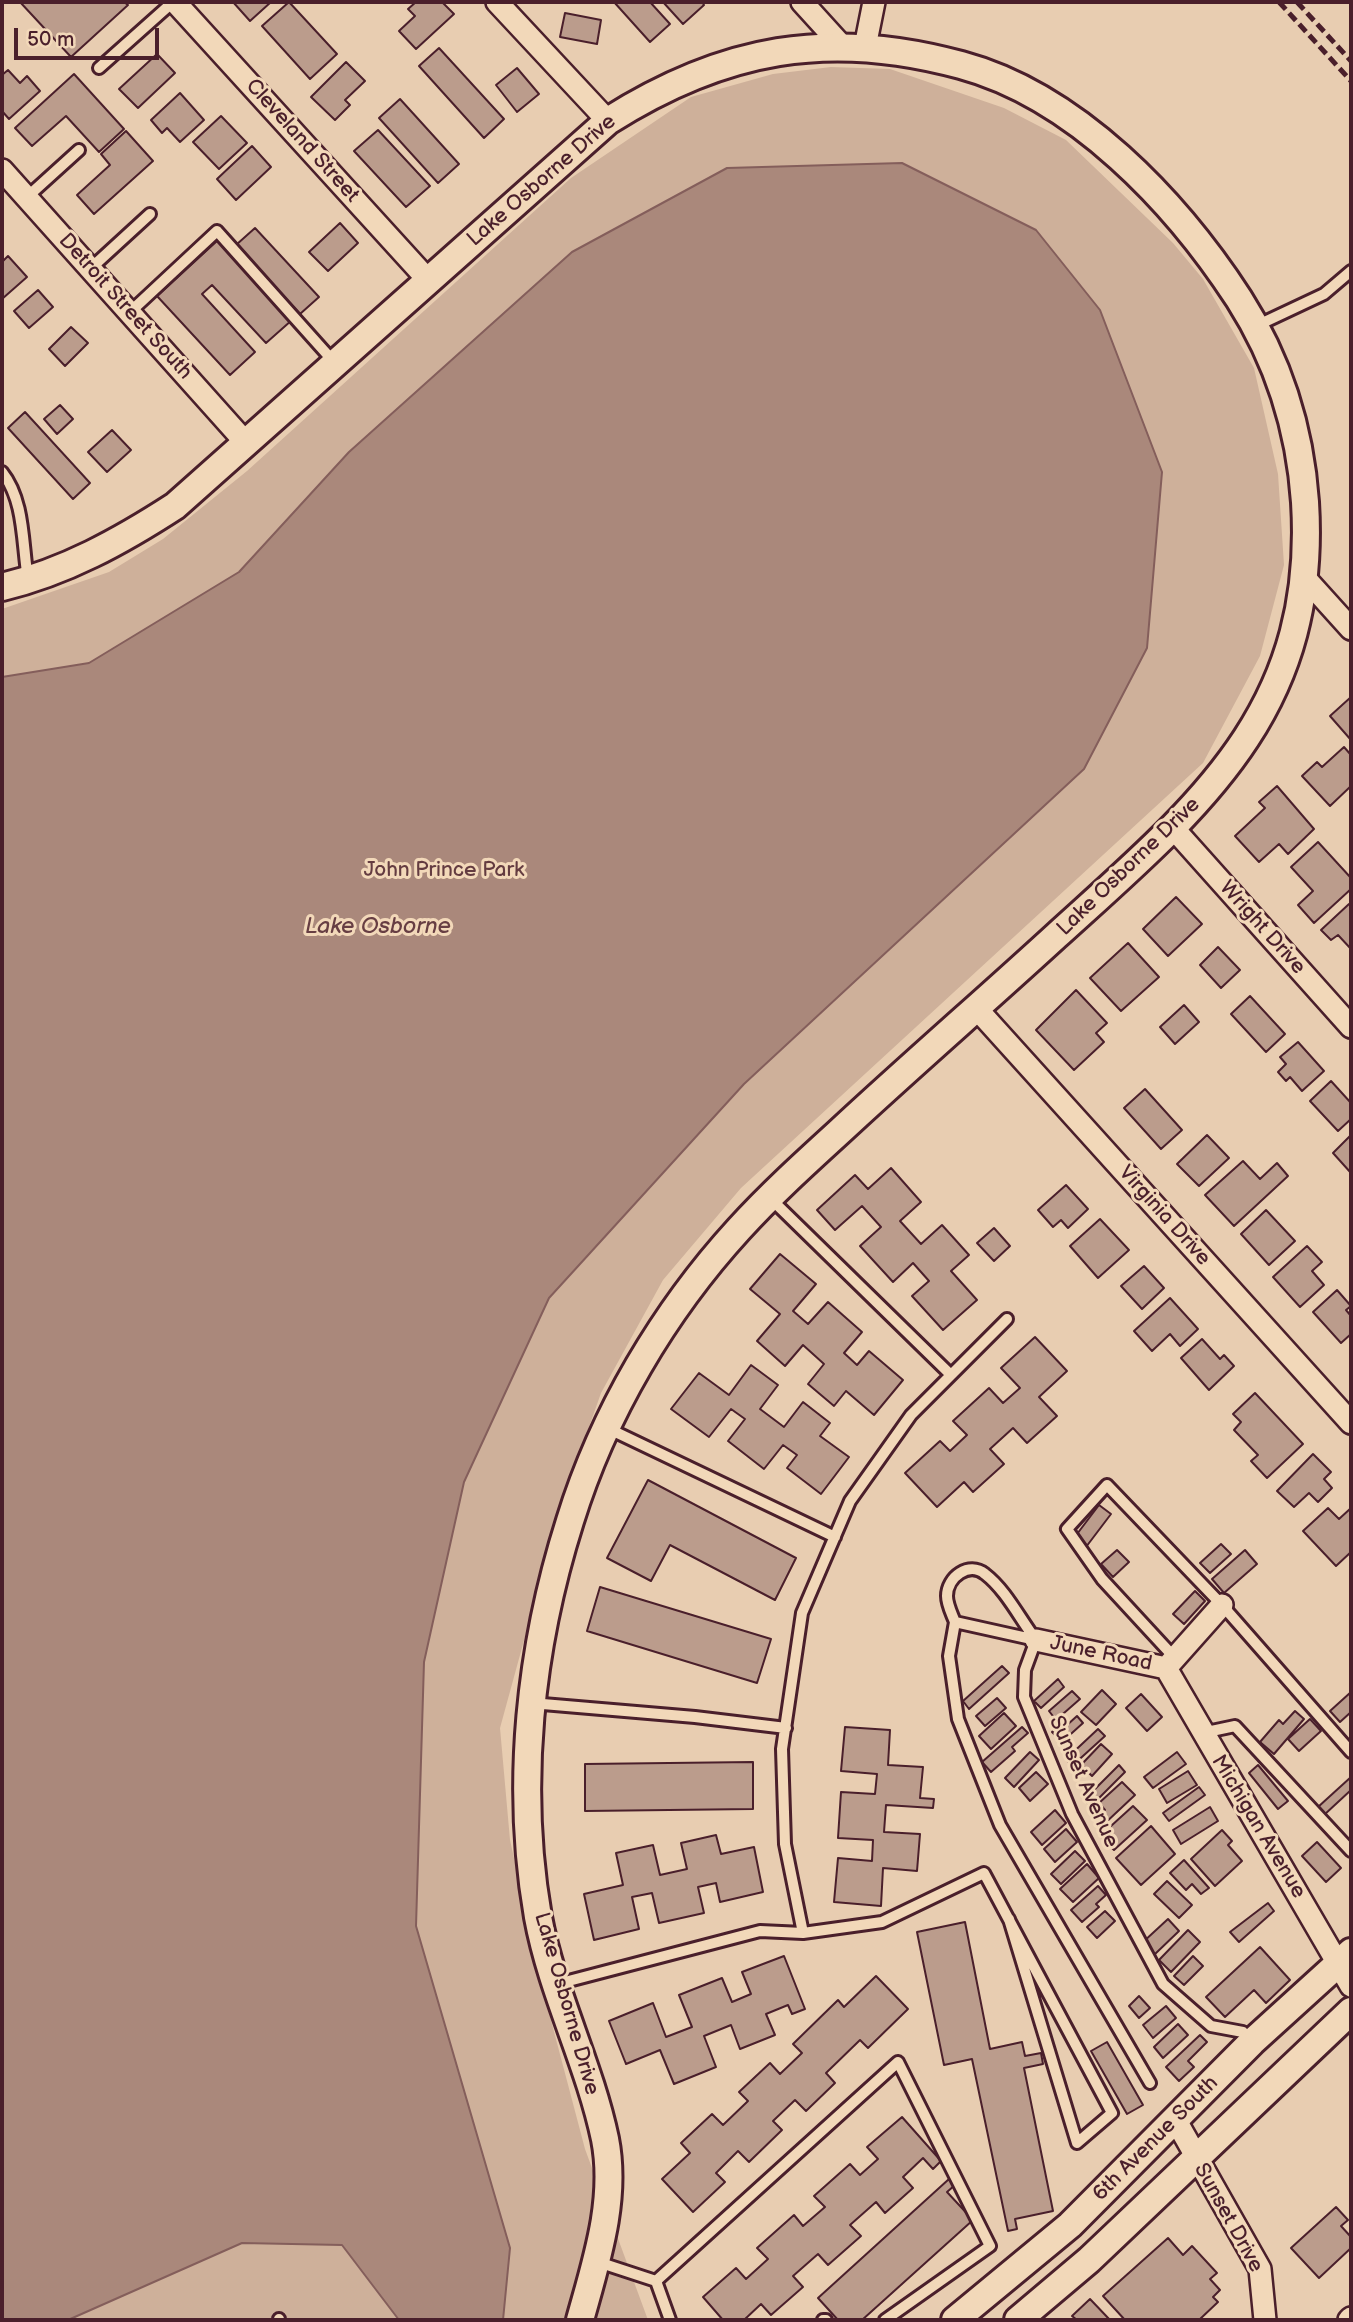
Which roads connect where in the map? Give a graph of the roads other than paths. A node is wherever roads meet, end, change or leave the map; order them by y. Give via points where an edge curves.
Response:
1 (174, 2) edge
2 (497, 2) edge
3 (802, 2) edge
4 (874, 2) edge
5 (854, 46) junction
6 (99, 68) dead end
7 (608, 121) junction
8 (79, 150) dead end
9 (2, 170) edge
10 (26, 198) junction
11 (150, 214) dead end
12 (90, 269) junction
13 (1351, 271) edge
14 (429, 281) junction
15 (129, 313) junction
16 (1256, 326) junction
17 (336, 364) junction
18 (247, 444) junction
19 (2, 472) edge
20 (1305, 578) junction
21 (10, 581) edge
22 (1351, 629) edge
23 (1174, 829) junction
24 (977, 1009) junction
25 (1351, 1027) edge
26 (769, 1197) junction
27 (1007, 1319) dead end
28 (951, 1375) junction
29 (1351, 1423) edge
30 (607, 1428) junction
31 (835, 1538) junction
32 (1222, 1605) junction
33 (955, 1622) junction
34 (1035, 1640) junction
35 (1170, 1662) junction
36 (531, 1703) junction
37 (786, 1728) junction
38 (1202, 1733) junction
39 (1351, 1752) edge
40 (1351, 1851) edge
41 (1009, 1919) junction
42 (803, 1933) junction
43 (1347, 1967) edge
44 (557, 1984) junction
45 (1351, 2011) edge
46 (1252, 2042) junction
47 (1150, 2083) dead end
48 (1175, 2119) junction
49 (1195, 2158) junction
50 (596, 2261) junction
51 (656, 2281) junction
52 (580, 2320) edge
53 (670, 2320) edge
54 (886, 2320) edge
55 (955, 2320) edge
56 (1018, 2320) edge
57 (1265, 2320) edge

1 - 6 lane
1 - 14 street, Cleveland Street
2 - 7 street
3 - 5 street
4 - 5 street
5 - 7 street, Lake Osborne Drive via 806,46 734,60 669,86
5 - 16 street, Lake Osborne Drive via 970,67 1041,100 1090,132 1135,171 1195,240
7 - 14 street, Lake Osborne Drive
8 - 10 lane
9 - 10 street, Detroit Street South
10 - 12 street, Detroit Street South
11 - 12 lane
12 - 15 street, Detroit Street South
13 - 16 lane via 1324,293
14 - 17 street, Lake Osborne Drive
15 - 17 lane via 217,231
15 - 18 street, Detroit Street South
16 - 20 street, Lake Osborne Drive via 1278,376 1298,444 1306,530
17 - 18 street, Lake Osborne Drive
18 - 21 street, Lake Osborne Drive via 175,506 130,535 99,552
19 - 21 lane via 16,497
20 - 22 street
20 - 23 street, Lake Osborne Drive via 1294,636 1259,719 1236,757
23 - 24 street, Lake Osborne Drive
23 - 25 street, Wright Drive
24 - 26 street, Lake Osborne Drive
24 - 29 street, Virginia Drive
26 - 28 lane
26 - 30 street, Lake Osborne Drive via 689,1290 649,1349
27 - 28 lane
28 - 31 lane via 911,1415 850,1501
30 - 31 lane
30 - 36 street, Lake Osborne Drive via 571,1516 549,1592
31 - 37 lane via 803,1613
32 - 35 street, June Road
32 - 35 lane via 1107,1485 1067,1529
32 - 39 lane
33 - 34 lane
33 - 34 lane via 947,1600 948,1587 961,1572 972,1568 995,1582
33 - 47 lane via 949,1656 958,1719 996,1814 1049,1914
34 - 35 street, June Road
34 - 46 lane, Sunset Avenue via 1025,1670 1024,1697 1072,1814 1098,1863 1163,1983 1210,2026 1243,2032
35 - 38 street, Michigan Avenue
36 - 37 lane
36 - 44 street, Lake Osborne Drive via 529,1824 539,1920
37 - 42 lane via 782,1749 785,1844
38 - 40 lane via 1235,1727
38 - 43 street, Michigan Avenue
41 - 41 lane via 1057,2078 1077,2143 1112,2113
41 - 42 lane via 984,1873 882,1922
42 - 44 lane via 760,1931
43 - 46 street, 6th Avenue South
44 - 50 street, Lake Osborne Drive via 605,2140 604,2234
45 - 49 street, 6th Avenue South
46 - 48 street, 6th Avenue South
48 - 49 street, Sunset Drive
48 - 55 street, 6th Avenue South via 1070,2225
49 - 56 street, 6th Avenue South via 1089,2260
49 - 57 street, Sunset Drive via 1260,2269
50 - 51 lane
50 - 52 street, Lake Osborne Drive
51 - 53 lane
51 - 54 lane via 898,2062 990,2246

